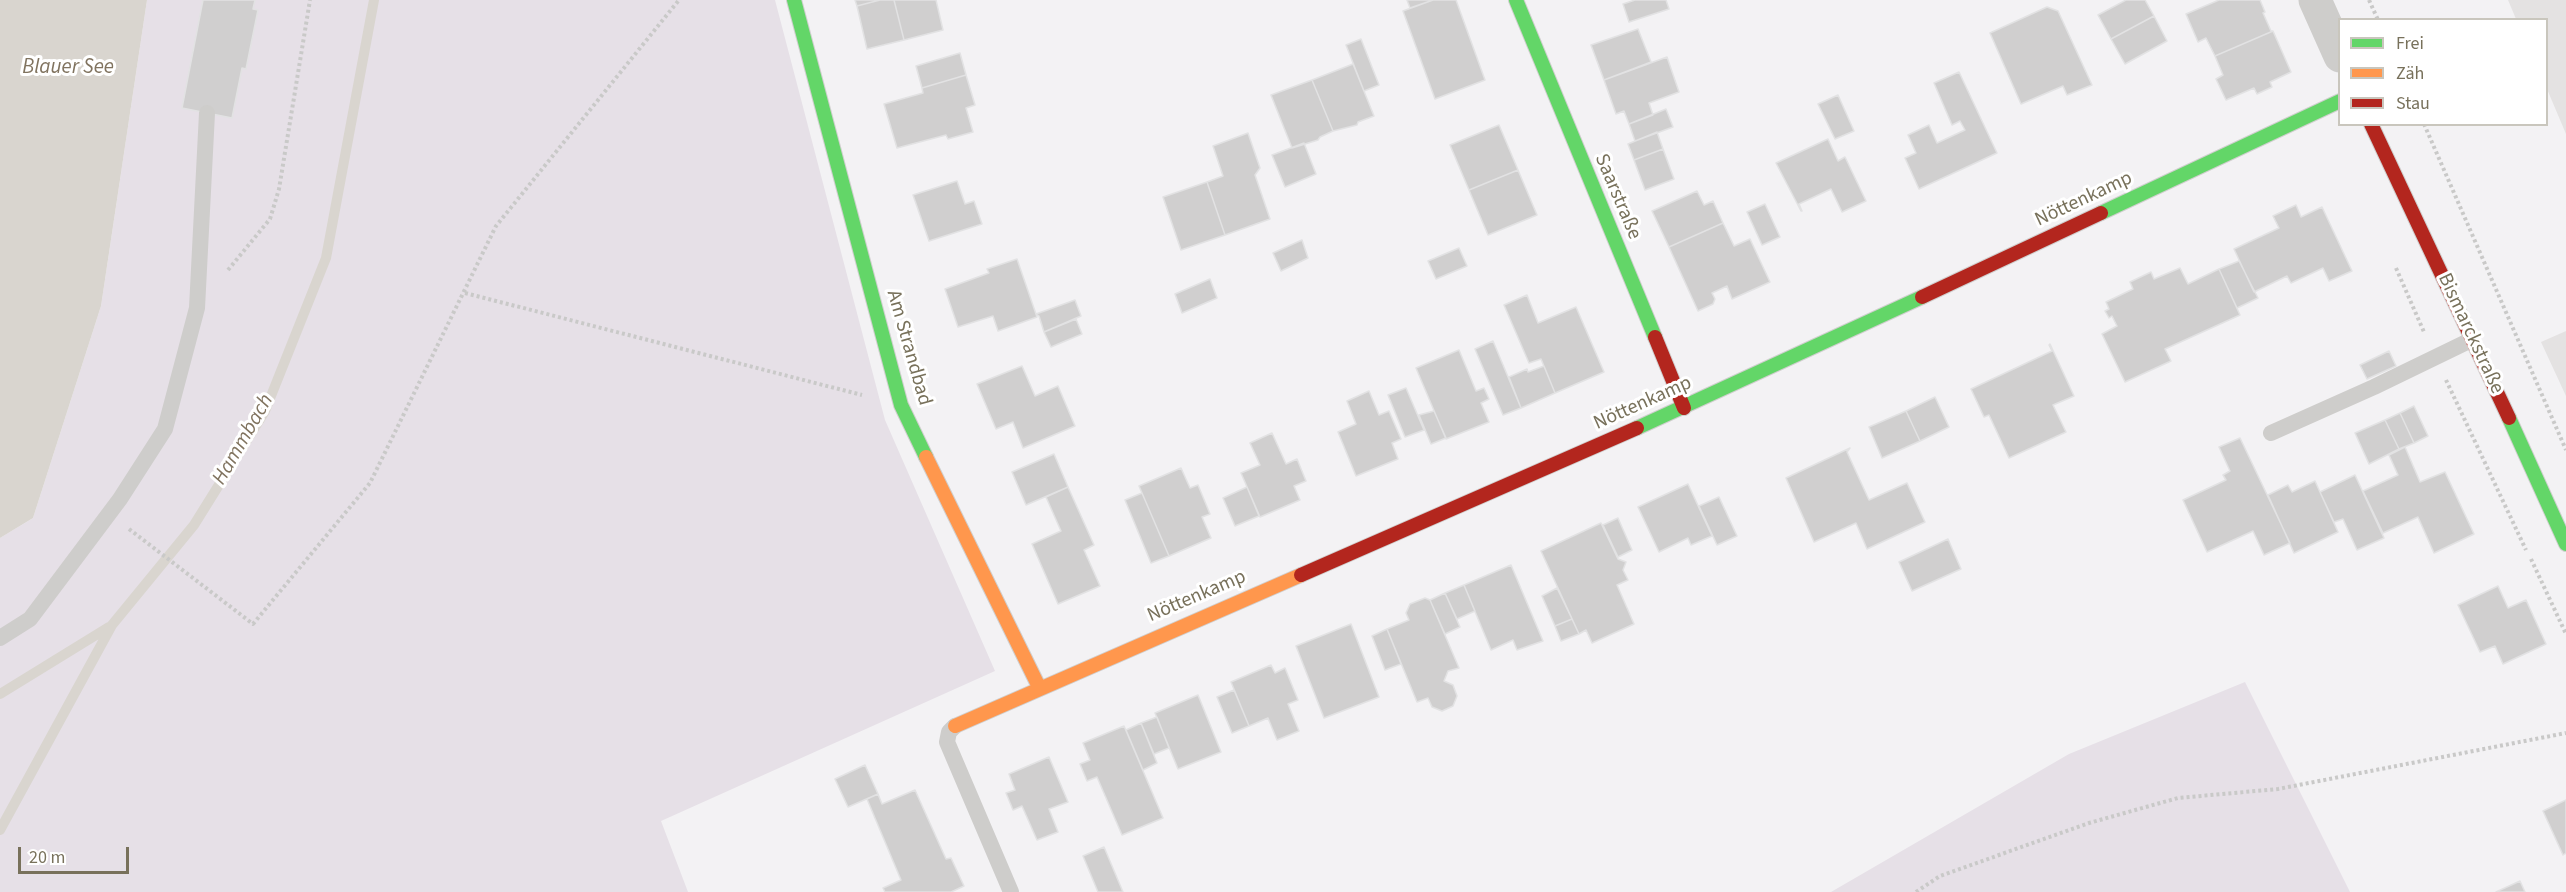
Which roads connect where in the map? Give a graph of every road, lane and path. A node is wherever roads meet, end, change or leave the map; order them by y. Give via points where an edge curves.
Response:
1 (310, 0) edge
2 (679, 0) edge
3 (794, 0) edge
4 (1516, 0) edge
5 (2315, 0) edge
6 (2369, 0) edge
7 (2377, 18) edge
8 (2338, 52) edge
9 (2338, 102) edge
10 (207, 113) dead end
11 (2372, 126) edge
12 (2425, 126) edge
13 (465, 293) junction
14 (196, 308) junction
15 (2473, 339) junction
16 (901, 405) junction
17 (1684, 408) junction
18 (2271, 433) dead end
19 (2566, 451) edge
20 (131, 530) dead end
21 (2566, 544) edge
22 (0, 638) edge
23 (1039, 687) junction
24 (955, 726) joint
25 (2566, 732) edge
26 (1011, 892) edge
27 (1916, 892) edge

1 - 14 path via 279,189 270,219
2 - 13 path via 496,226
3 - 16 street, Am Strandbad
4 - 17 street, Saarstraße
5 - 8 street
6 - 7 path
9 - 17 street, Nöttenkamp
10 - 14 lane
11 - 15 street, Bismarckstraße
12 - 19 path
13 - 16 path
13 - 20 path via 370,483 253,624
14 - 22 lane via 165,429 120,499 30,619
15 - 18 lane
15 - 21 street, Bismarckstraße
16 - 23 street, Am Strandbad
17 - 23 street, Nöttenkamp
23 - 24 street, Nöttenkamp
24 - 26 lane via 947,742
25 - 27 path via 2278,789 2178,798 2089,823 1950,872

